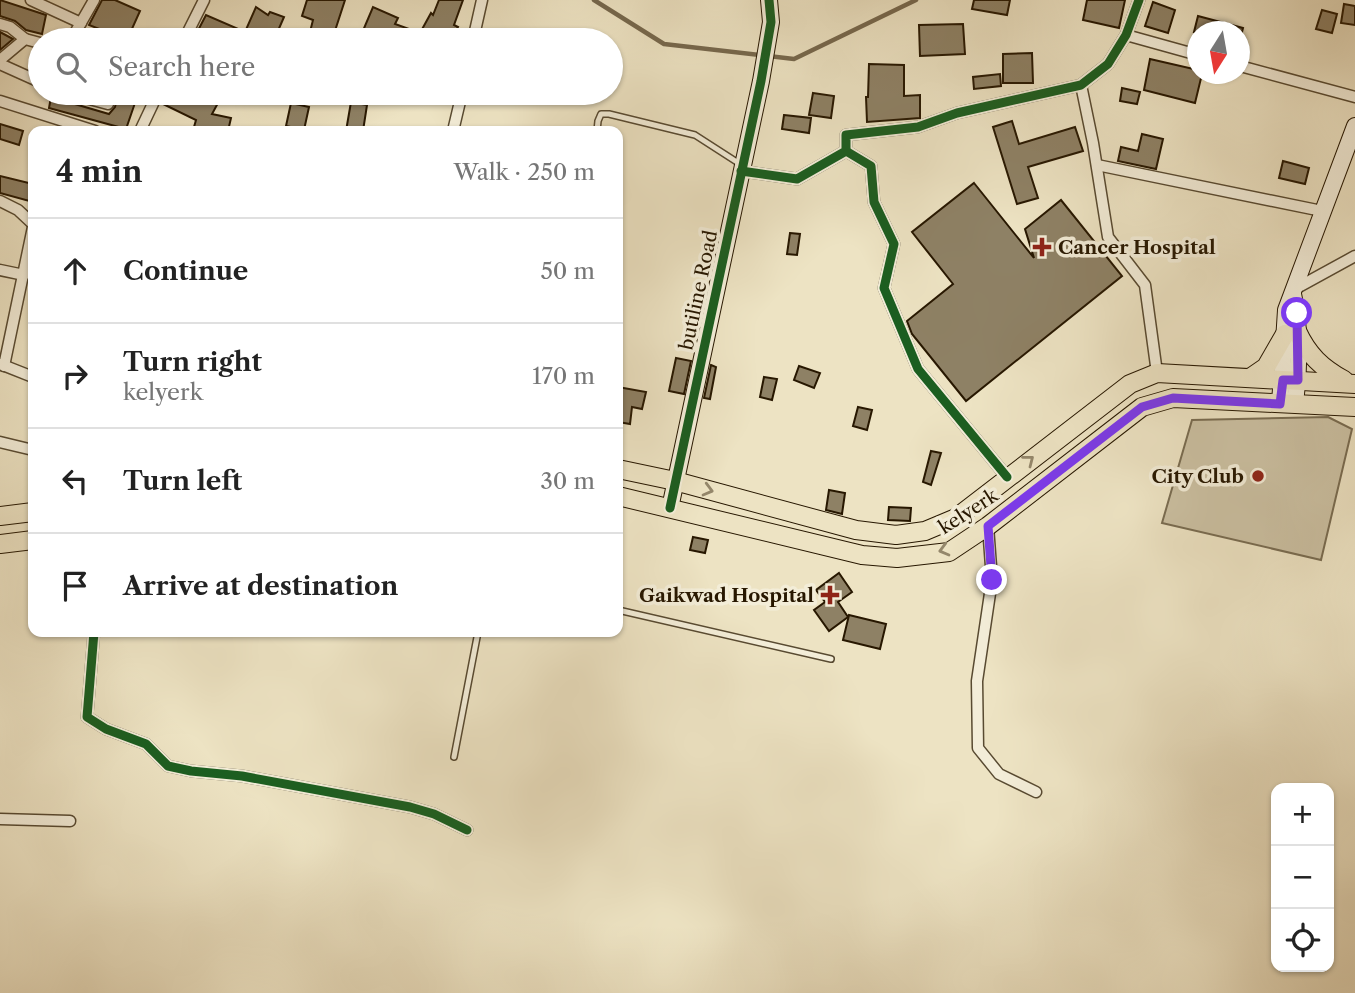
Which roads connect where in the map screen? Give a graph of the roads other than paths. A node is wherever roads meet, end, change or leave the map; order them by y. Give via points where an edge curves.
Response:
1 (31, 0) edge
2 (94, 0) edge
3 (204, 0) edge
4 (482, 0) edge
5 (769, 0) edge
6 (1139, 0) edge
7 (0, 23) edge
8 (81, 23) junction
9 (78, 28) edge
10 (190, 28) edge
11 (476, 28) edge
12 (1126, 36) junction
13 (25, 39) junction
14 (28, 40) edge
15 (1187, 52) edge
16 (0, 62) edge
17 (1250, 69) edge
18 (28, 76) edge
19 (1081, 85) junction
20 (1355, 97) edge
21 (0, 101) edge
22 (152, 105) edge
23 (458, 105) edge
24 (1355, 125) edge
25 (79, 126) edge
26 (142, 126) edge
27 (454, 126) edge
28 (598, 126) edge
29 (846, 151) junction
30 (1097, 165) junction
31 (742, 169) junction
32 (0, 201) edge
33 (1322, 211) junction
34 (28, 220) edge
35 (28, 253) edge
36 (1355, 256) edge
37 (0, 270) edge
38 (24, 275) junction
39 (1292, 291) junction
40 (1291, 333) junction
41 (2, 365) edge
42 (1157, 373) junction
43 (28, 375) edge
44 (1250, 378) junction
45 (1291, 380) junction
46 (1353, 383) edge
47 (1288, 404) junction
48 (1355, 407) edge
49 (0, 442) edge
50 (28, 449) edge
51 (623, 470) edge
52 (1007, 477) junction
53 (675, 481) junction
54 (623, 497) edge
55 (670, 508) junction
56 (28, 513) edge
57 (0, 516) edge
58 (988, 526) junction
59 (28, 541) edge
60 (0, 544) edge
61 (623, 611) edge
62 (94, 637) edge
63 (477, 637) edge
64 (831, 659) dead end
65 (454, 757) dead end
66 (1036, 792) dead end
67 (0, 819) edge
68 (70, 821) dead end
69 (467, 830) dead end

1 - 8 street
2 - 8 street
3 - 10 street
4 - 11 street
5 - 31 street, butiline Road via 771,22
6 - 12 street
7 - 13 street
8 - 9 street
12 - 15 street
12 - 19 street via 1108,64
13 - 14 street
13 - 16 street
16 - 18 street
17 - 20 street
19 - 29 street via 957,113 918,127 846,135
19 - 30 street
21 - 25 street
22 - 26 street
23 - 27 street
24 - 33 street
28 - 31 lane via 601,114 609,114 695,135
29 - 31 street via 797,179
29 - 52 street via 871,166 874,202 894,244 884,288 918,369
30 - 33 street
30 - 42 street via 1108,237 1145,285
31 - 53 street, butiline Road
32 - 34 street
33 - 39 street
35 - 38 street
36 - 39 street
37 - 38 street
38 - 41 street
39 - 40 street via 1286,310
40 - 44 main road via 1266,366
40 - 45 street
40 - 46 main road via 1327,371
41 - 43 street
42 - 44 main road
52 -> 42 main road via 1130,384
44 - 45 main road
45 - 46 main road
45 - 47 street
47 - 48 main road, kelyerk
47 - 58 main road, kelyerk via 1173,398 1142,407
49 - 50 street
51 - 53 main road
53 -> 52 main road via 856,530 896,535 925,531 956,518
53 - 55 street, butiline Road
54 - 55 main road, kelyerk
58 -> 55 main road, kelyerk via 949,552 897,558 862,555
56 - 57 main road
58 - 66 street via 992,580 977,681 978,748 999,774
59 - 60 main road
61 - 64 lane
62 - 69 street via 87,717 146,744 168,765 410,807
63 - 65 lane
67 - 68 street

